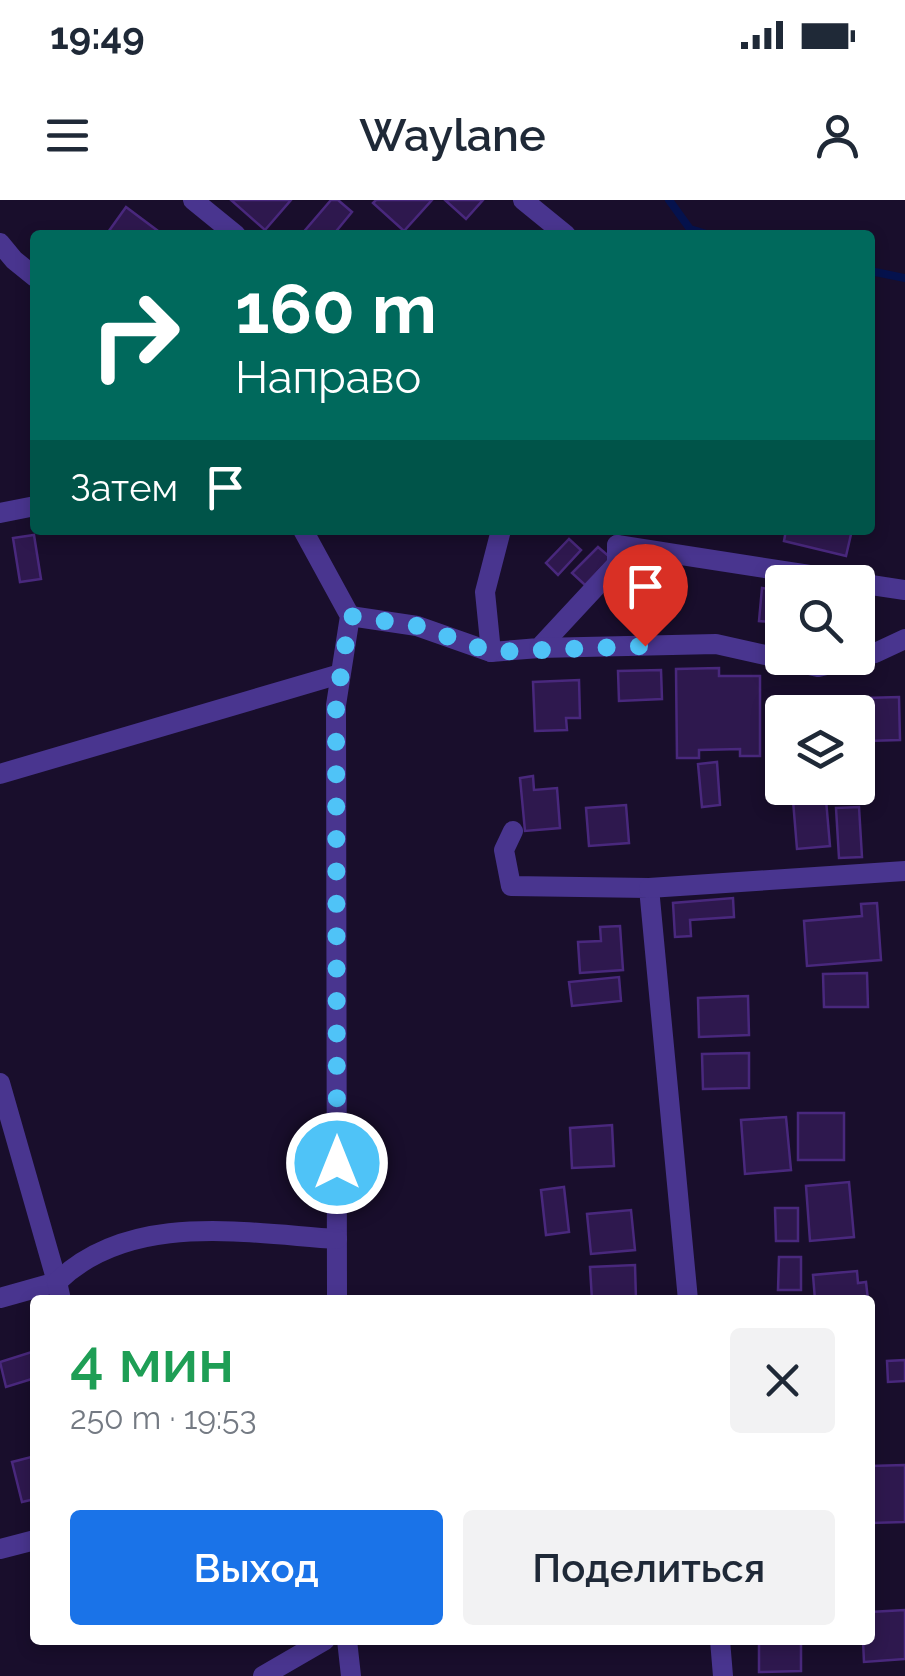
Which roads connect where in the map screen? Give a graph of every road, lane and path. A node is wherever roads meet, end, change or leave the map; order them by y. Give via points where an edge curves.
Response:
1 (193, 200) edge
2 (524, 200) edge
3 (230, 230) edge
4 (560, 230) edge
5 (0, 244) edge
6 (7, 257) edge
7 (30, 273) edge
8 (30, 507) edge
9 (0, 514) edge
10 (306, 535) edge
11 (500, 535) edge
12 (604, 535) edge
13 (617, 545) junction
14 (765, 569) edge
15 (875, 586) edge
16 (905, 590) edge
17 (350, 616) junction
18 (905, 639) edge
19 (538, 648) junction
20 (491, 652) junction
21 (340, 674) junction
22 (0, 774) edge
23 (513, 831) dead end
24 (904, 877) edge
25 (649, 888) junction
26 (0, 1082) edge
27 (337, 1239) junction
28 (59, 1291) edge
29 (337, 1295) edge
30 (688, 1295) edge
31 (0, 1298) edge
32 (30, 1541) edge
33 (0, 1549) edge
34 (316, 1645) edge
35 (348, 1645) edge
36 (720, 1645) edge
37 (263, 1676) edge
38 (351, 1676) edge
39 (723, 1676) edge

1 - 3 street
2 - 4 street
5 - 6 street
6 - 7 street
8 - 9 street
10 - 17 street
11 - 20 street via 484,592
12 - 13 street
13 - 14 street
13 - 19 street via 617,564
15 - 16 street
17 - 20 street via 418,626
17 - 21 street
18 - 19 street via 818,668 716,644
19 - 20 street
21 - 22 street
21 - 27 street
23 - 25 street via 504,850 511,886
24 - 25 street
25 - 30 street
26 - 28 street
27 - 28 street via 172,1232 117,1244 76,1263
27 - 29 street
28 - 31 street
32 - 33 street
34 - 37 street
35 - 38 street
36 - 39 street

